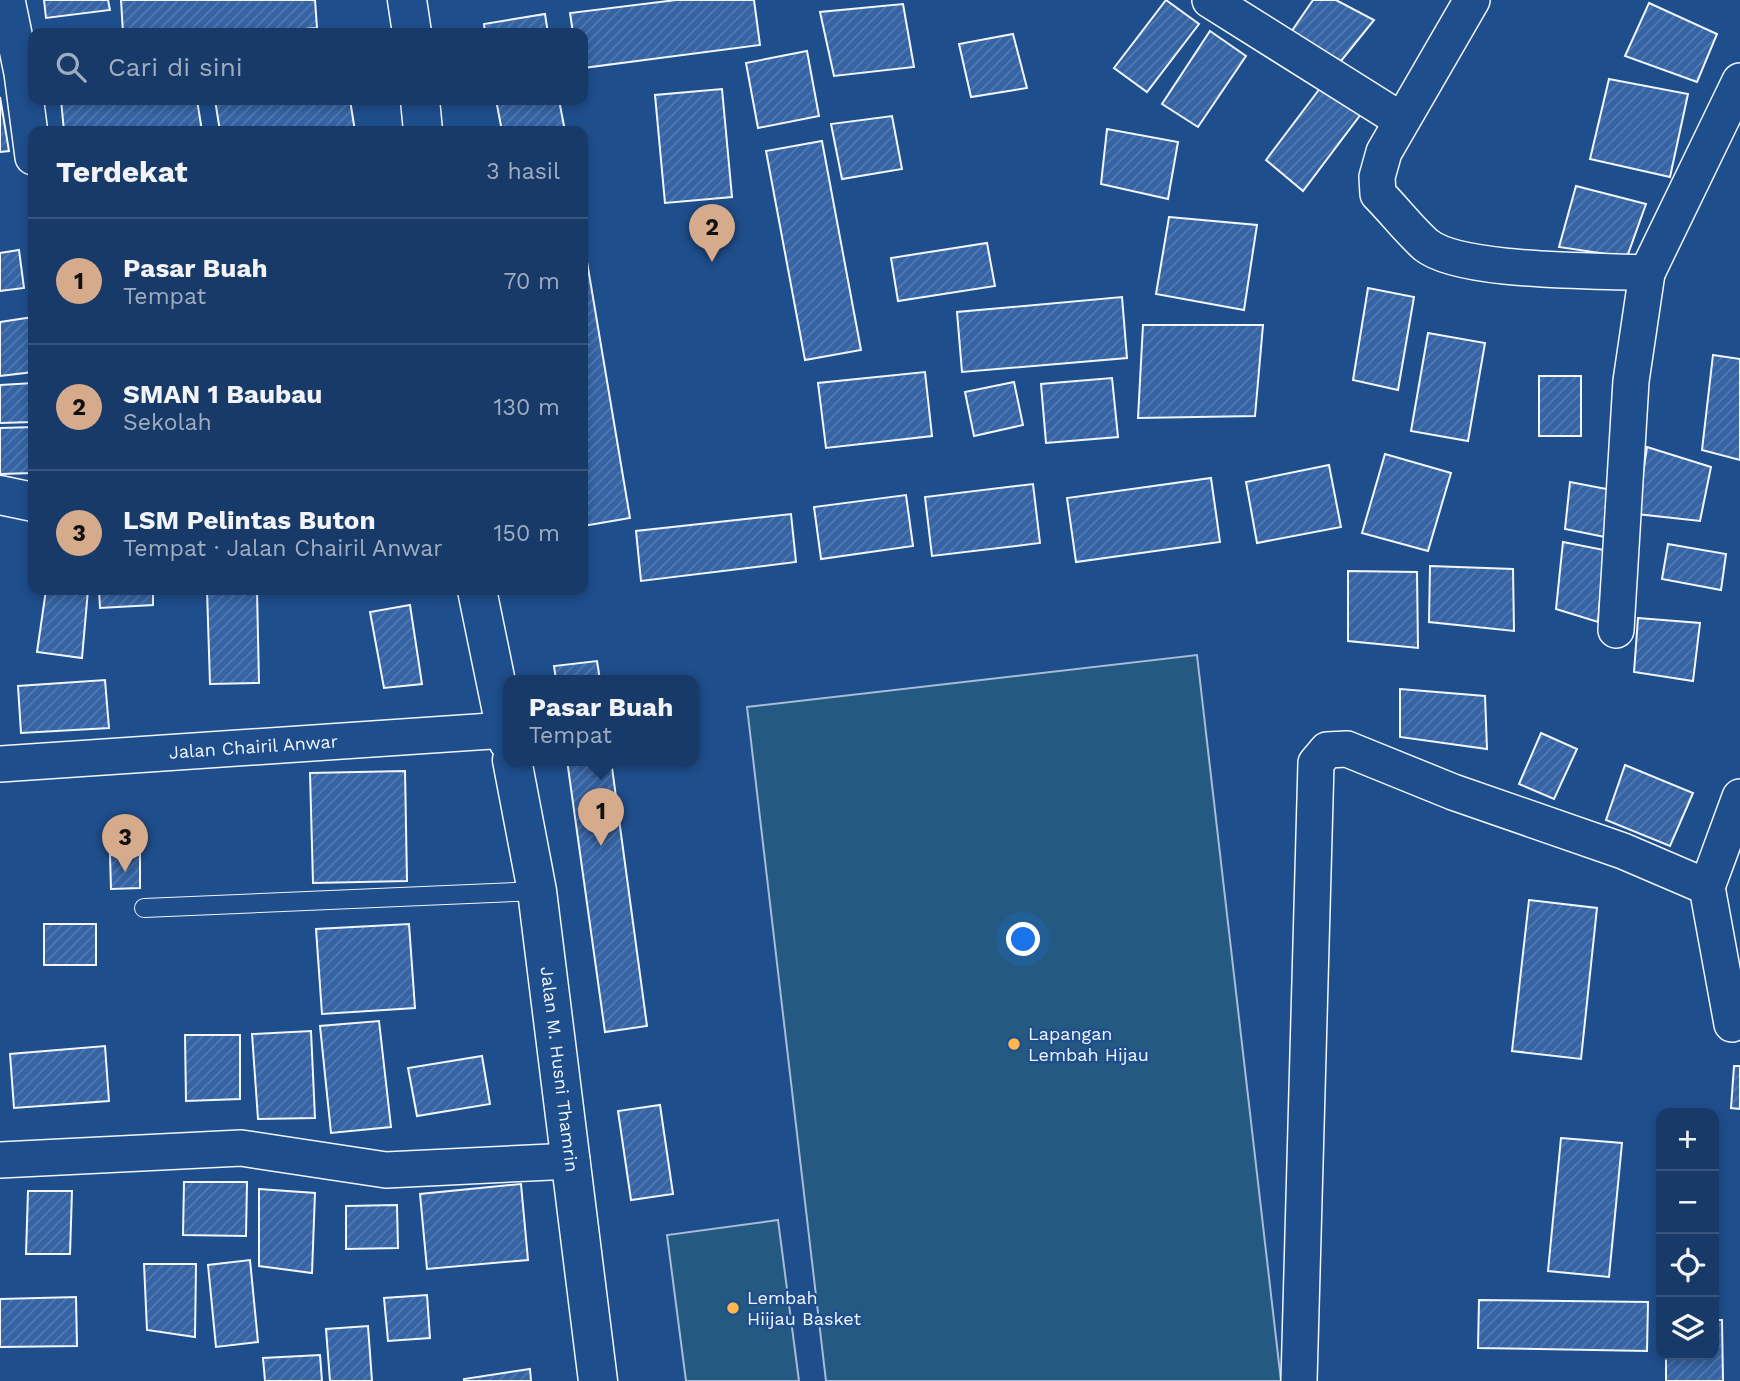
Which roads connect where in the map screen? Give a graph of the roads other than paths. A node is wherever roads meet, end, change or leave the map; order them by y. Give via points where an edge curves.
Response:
1 (7, 0) edge
2 (1210, 0) edge
3 (1472, 0) edge
4 (28, 73) edge
5 (1740, 81) edge
6 (30, 105) edge
7 (420, 105) edge
8 (1401, 120) junction
9 (31, 126) edge
10 (423, 126) edge
11 (1647, 273) junction
12 (0, 495) edge
13 (28, 501) edge
14 (478, 595) edge
15 (1616, 630) dead end
16 (503, 715) edge
17 (503, 744) edge
18 (0, 764) edge
19 (513, 766) edge
20 (1740, 797) edge
21 (1707, 887) junction
22 (537, 891) junction
23 (144, 908) dead end
24 (1732, 1024) dead end
25 (0, 1160) edge
26 (572, 1161) junction
27 (597, 1381) edge
28 (1299, 1381) edge

1 - 4 street
2 - 8 street
3 - 8 street
5 - 11 street
6 - 9 street
7 - 10 main road
8 - 11 street via 1384,152 1376,187 1427,245 1471,262
11 - 15 street via 1631,382
12 - 13 main road
14 - 16 main road, Jalan M. Husni Thamrin
17 - 18 street, Jalan Chairil Anwar
19 - 22 main road, Jalan M. Husni Thamrin
20 - 21 street
21 - 24 street
21 - 28 street via 1347,748 1327,750 1316,763
22 - 23 lane
22 - 26 main road, Jalan M. Husni Thamrin
25 - 26 street via 241,1148 386,1170
26 - 27 main road, Jalan M. Husni Thamrin

